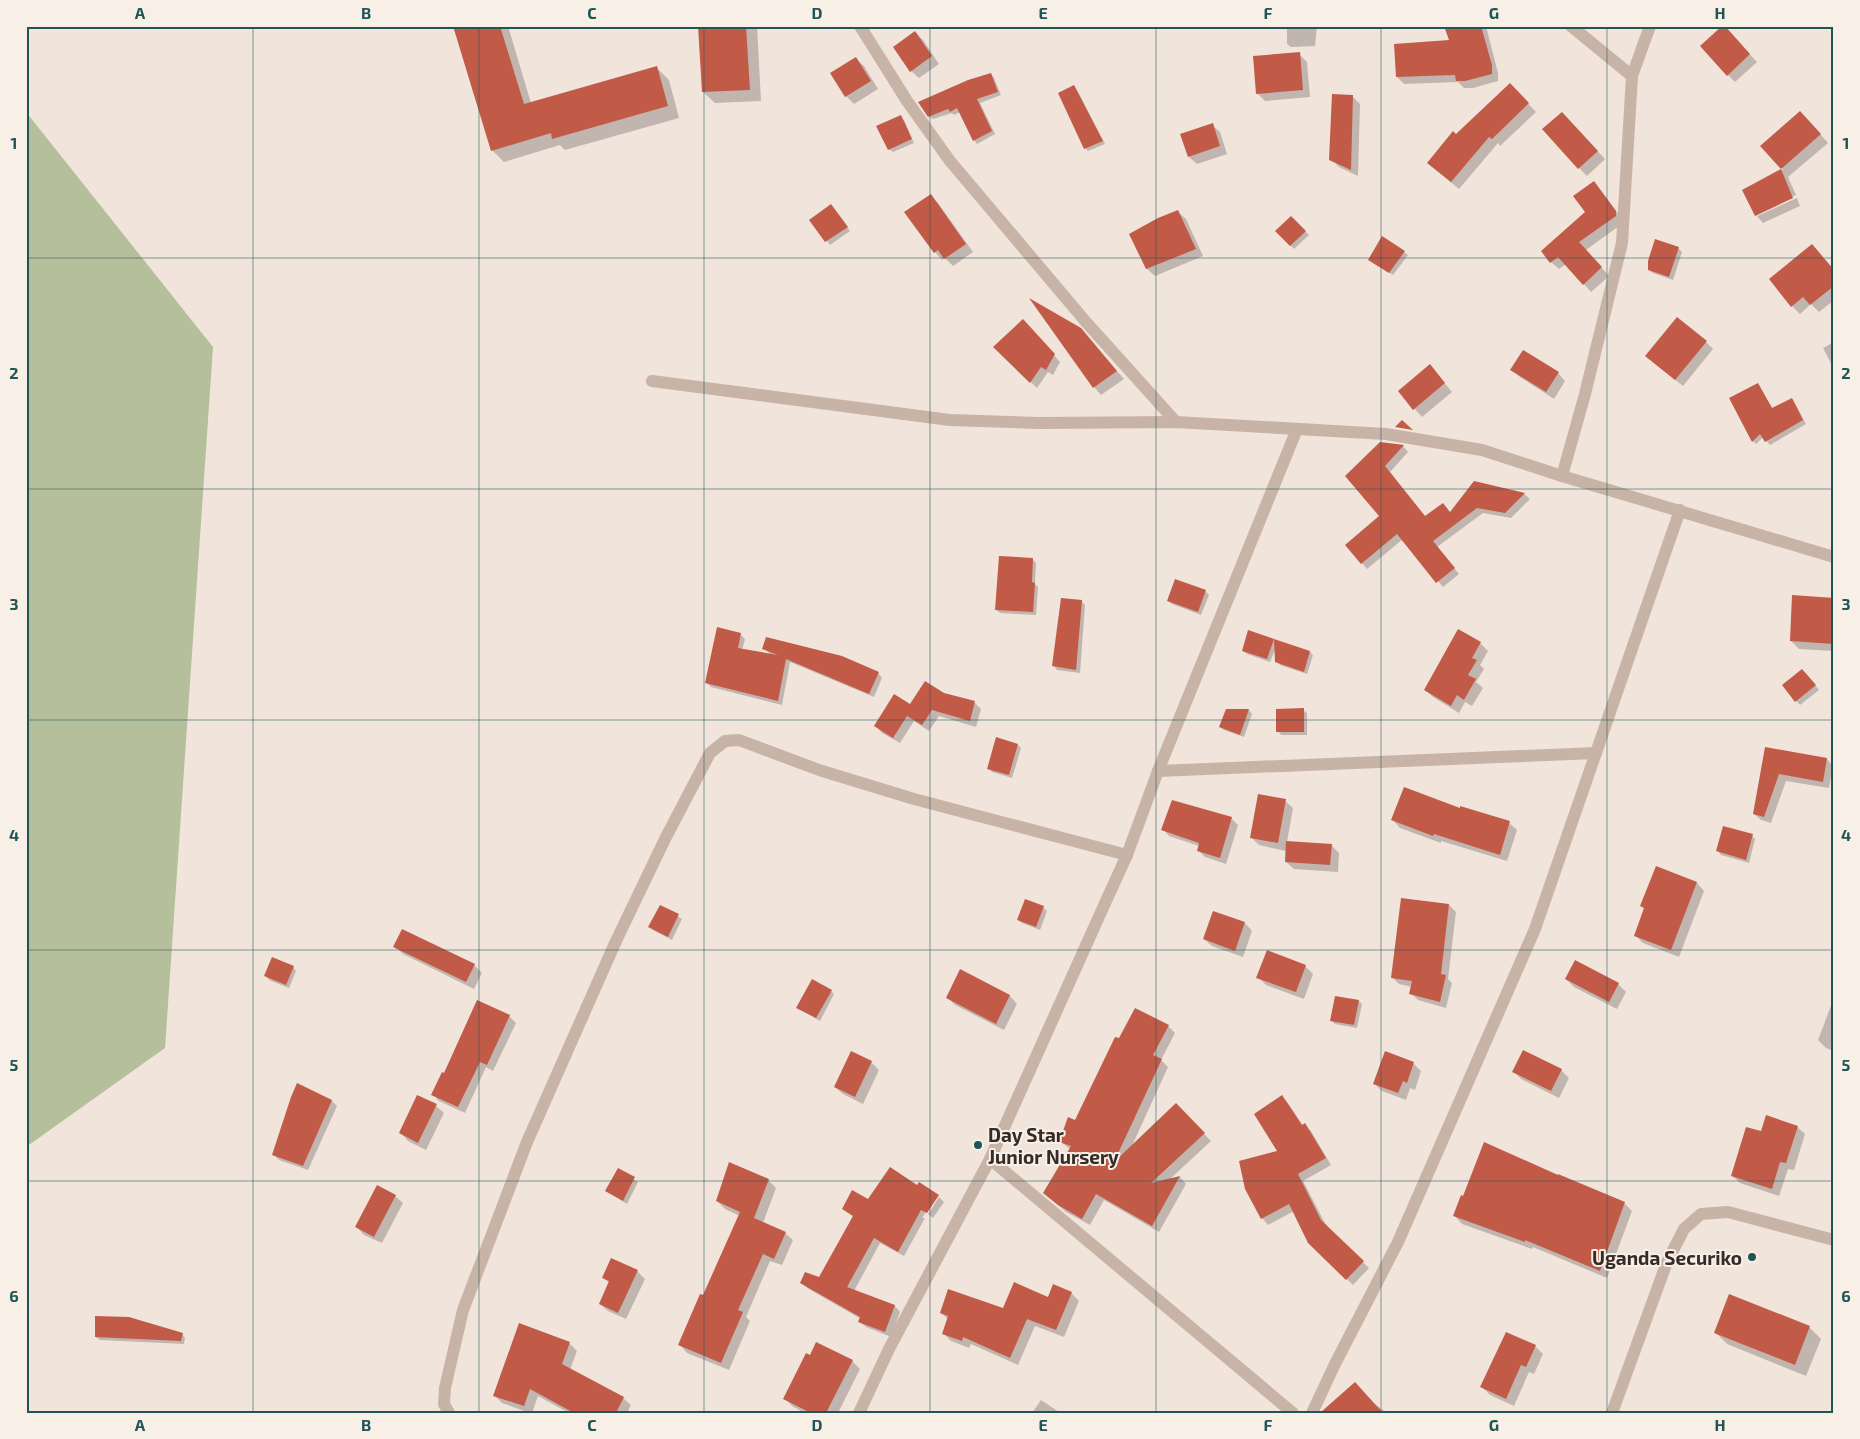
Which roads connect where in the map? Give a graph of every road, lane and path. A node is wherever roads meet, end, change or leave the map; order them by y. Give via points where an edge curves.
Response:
1 (860, 26) edge
2 (1571, 26) edge
3 (1650, 26) edge
4 (1632, 76) junction
5 (652, 381) dead end
6 (1176, 422) junction
7 (1297, 429) junction
8 (1562, 476) junction
9 (1680, 510) junction
10 (1834, 557) edge
11 (1596, 753) junction
12 (1158, 771) junction
13 (1127, 855) junction
14 (990, 1159) junction
15 (1834, 1240) edge
16 (448, 1413) edge
17 (859, 1413) edge
18 (1293, 1413) edge
19 (1312, 1413) edge
20 (1612, 1413) edge

1 - 6 street via 950,161 1086,322
2 - 4 street
3 - 4 street
4 - 8 street via 1622,243
5 - 6 street via 950,420
6 - 7 street
7 - 8 street via 1386,434 1482,450
7 - 12 street
8 - 9 street
9 - 10 street
9 - 11 street
11 - 12 street
11 - 19 street via 1535,929 1398,1242
12 - 13 street
13 - 14 street
13 - 16 street via 914,799 819,770 739,740 725,741 710,753 616,941 527,1142 463,1310 445,1388 444,1404
14 - 17 street via 893,1340
14 - 18 street
15 - 20 street via 1728,1212 1701,1214 1684,1229 1668,1262

